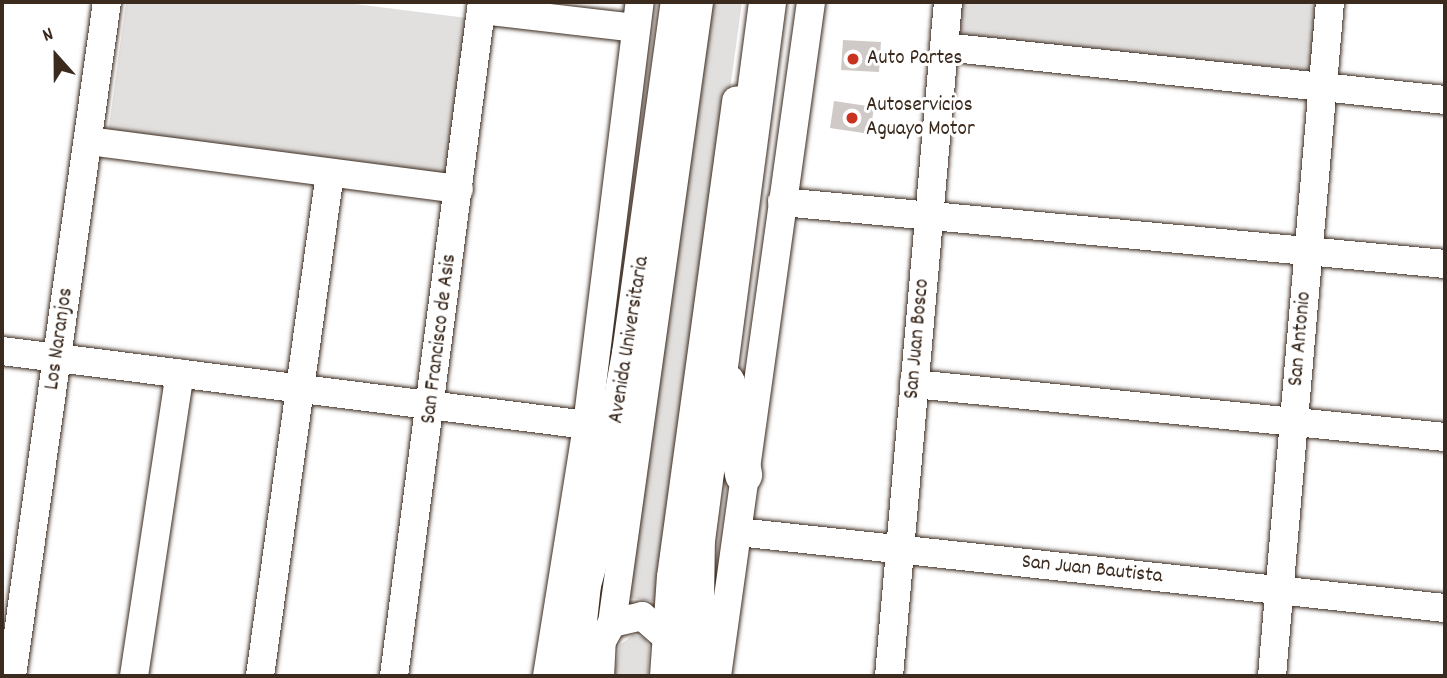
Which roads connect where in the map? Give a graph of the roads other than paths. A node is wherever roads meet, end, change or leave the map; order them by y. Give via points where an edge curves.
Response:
1 (107, 2) edge
2 (679, 2) edge
3 (699, 2) edge
4 (750, 2) edge
5 (767, 2) edge
6 (811, 2) edge
7 (948, 2) edge
8 (1330, 2) edge
9 (481, 6) edge
10 (638, 15) edge
11 (944, 47) junction
12 (1323, 87) junction
13 (1445, 100) edge
14 (88, 141) junction
15 (330, 173) junction
16 (459, 190) junction
17 (782, 202) junction
18 (929, 215) junction
19 (1309, 251) junction
20 (1445, 264) edge
21 (719, 344) junction
22 (2, 351) edge
23 (630, 353) junction
24 (57, 358) junction
25 (180, 373) junction
26 (914, 384) junction
27 (297, 389) junction
28 (432, 406) junction
29 (1294, 421) junction
30 (587, 425) junction
31 (1445, 437) edge
32 (743, 474) junction
33 (738, 533) junction
34 (569, 537) junction
35 (900, 550) junction
36 (1279, 590) junction
37 (1445, 608) edge
38 (612, 623) junction
39 (665, 636) junction
40 (12, 676) edge
41 (134, 676) edge
42 (260, 676) edge
43 (394, 676) edge
44 (547, 676) edge
45 (572, 676) edge
46 (600, 676) edge
47 (664, 676) edge
48 (694, 676) edge
49 (717, 676) edge
50 (889, 676) edge
51 (1272, 676) edge

1 - 14 street, Los Naranjos
2 - 23 main road, Avenida Universitaria
3 - 38 street
4 - 39 street
5 - 21 main road
6 - 17 street
7 - 11 street, San Juan Bosco
8 - 12 street, San Antonio
9 - 10 street
9 - 16 street, San Francisco de Asis
10 - 30 street, Avenida Universitaria
11 - 12 street
11 - 18 street, San Juan Bosco
12 - 13 street
12 - 19 street, San Antonio
14 - 15 street
14 - 24 street, Los Naranjos
15 - 16 street
15 - 27 street
16 - 28 street, San Francisco de Asis
17 - 18 street
17 - 32 street
18 - 19 street
18 - 26 street, San Juan Bosco
19 - 20 street
19 - 29 street, San Antonio
21 - 32 main road
21 - 48 main road via 696,540
22 - 24 street
23 - 34 main road
23 - 45 main road, Avenida Universitaria via 580,597
24 - 25 street
24 - 40 street, Los Naranjos
25 - 27 street
25 - 41 street
26 - 29 street
26 - 35 street, San Juan Bosco
27 - 28 street
27 - 42 street
28 - 30 street
28 - 43 street, San Francisco de Asis
29 - 31 street
29 - 36 street, San Antonio
30 - 34 street, Avenida Universitaria
32 - 33 street
33 - 35 street, San Juan Bautista
33 - 49 street
34 - 44 street, Avenida Universitaria
35 - 36 street, San Juan Bautista
35 - 50 street, San Juan Bosco
36 - 37 street, San Juan Bautista
36 - 51 street, San Antonio
38 - 39 street via 642,616
38 - 46 street via 602,641
39 - 47 street

